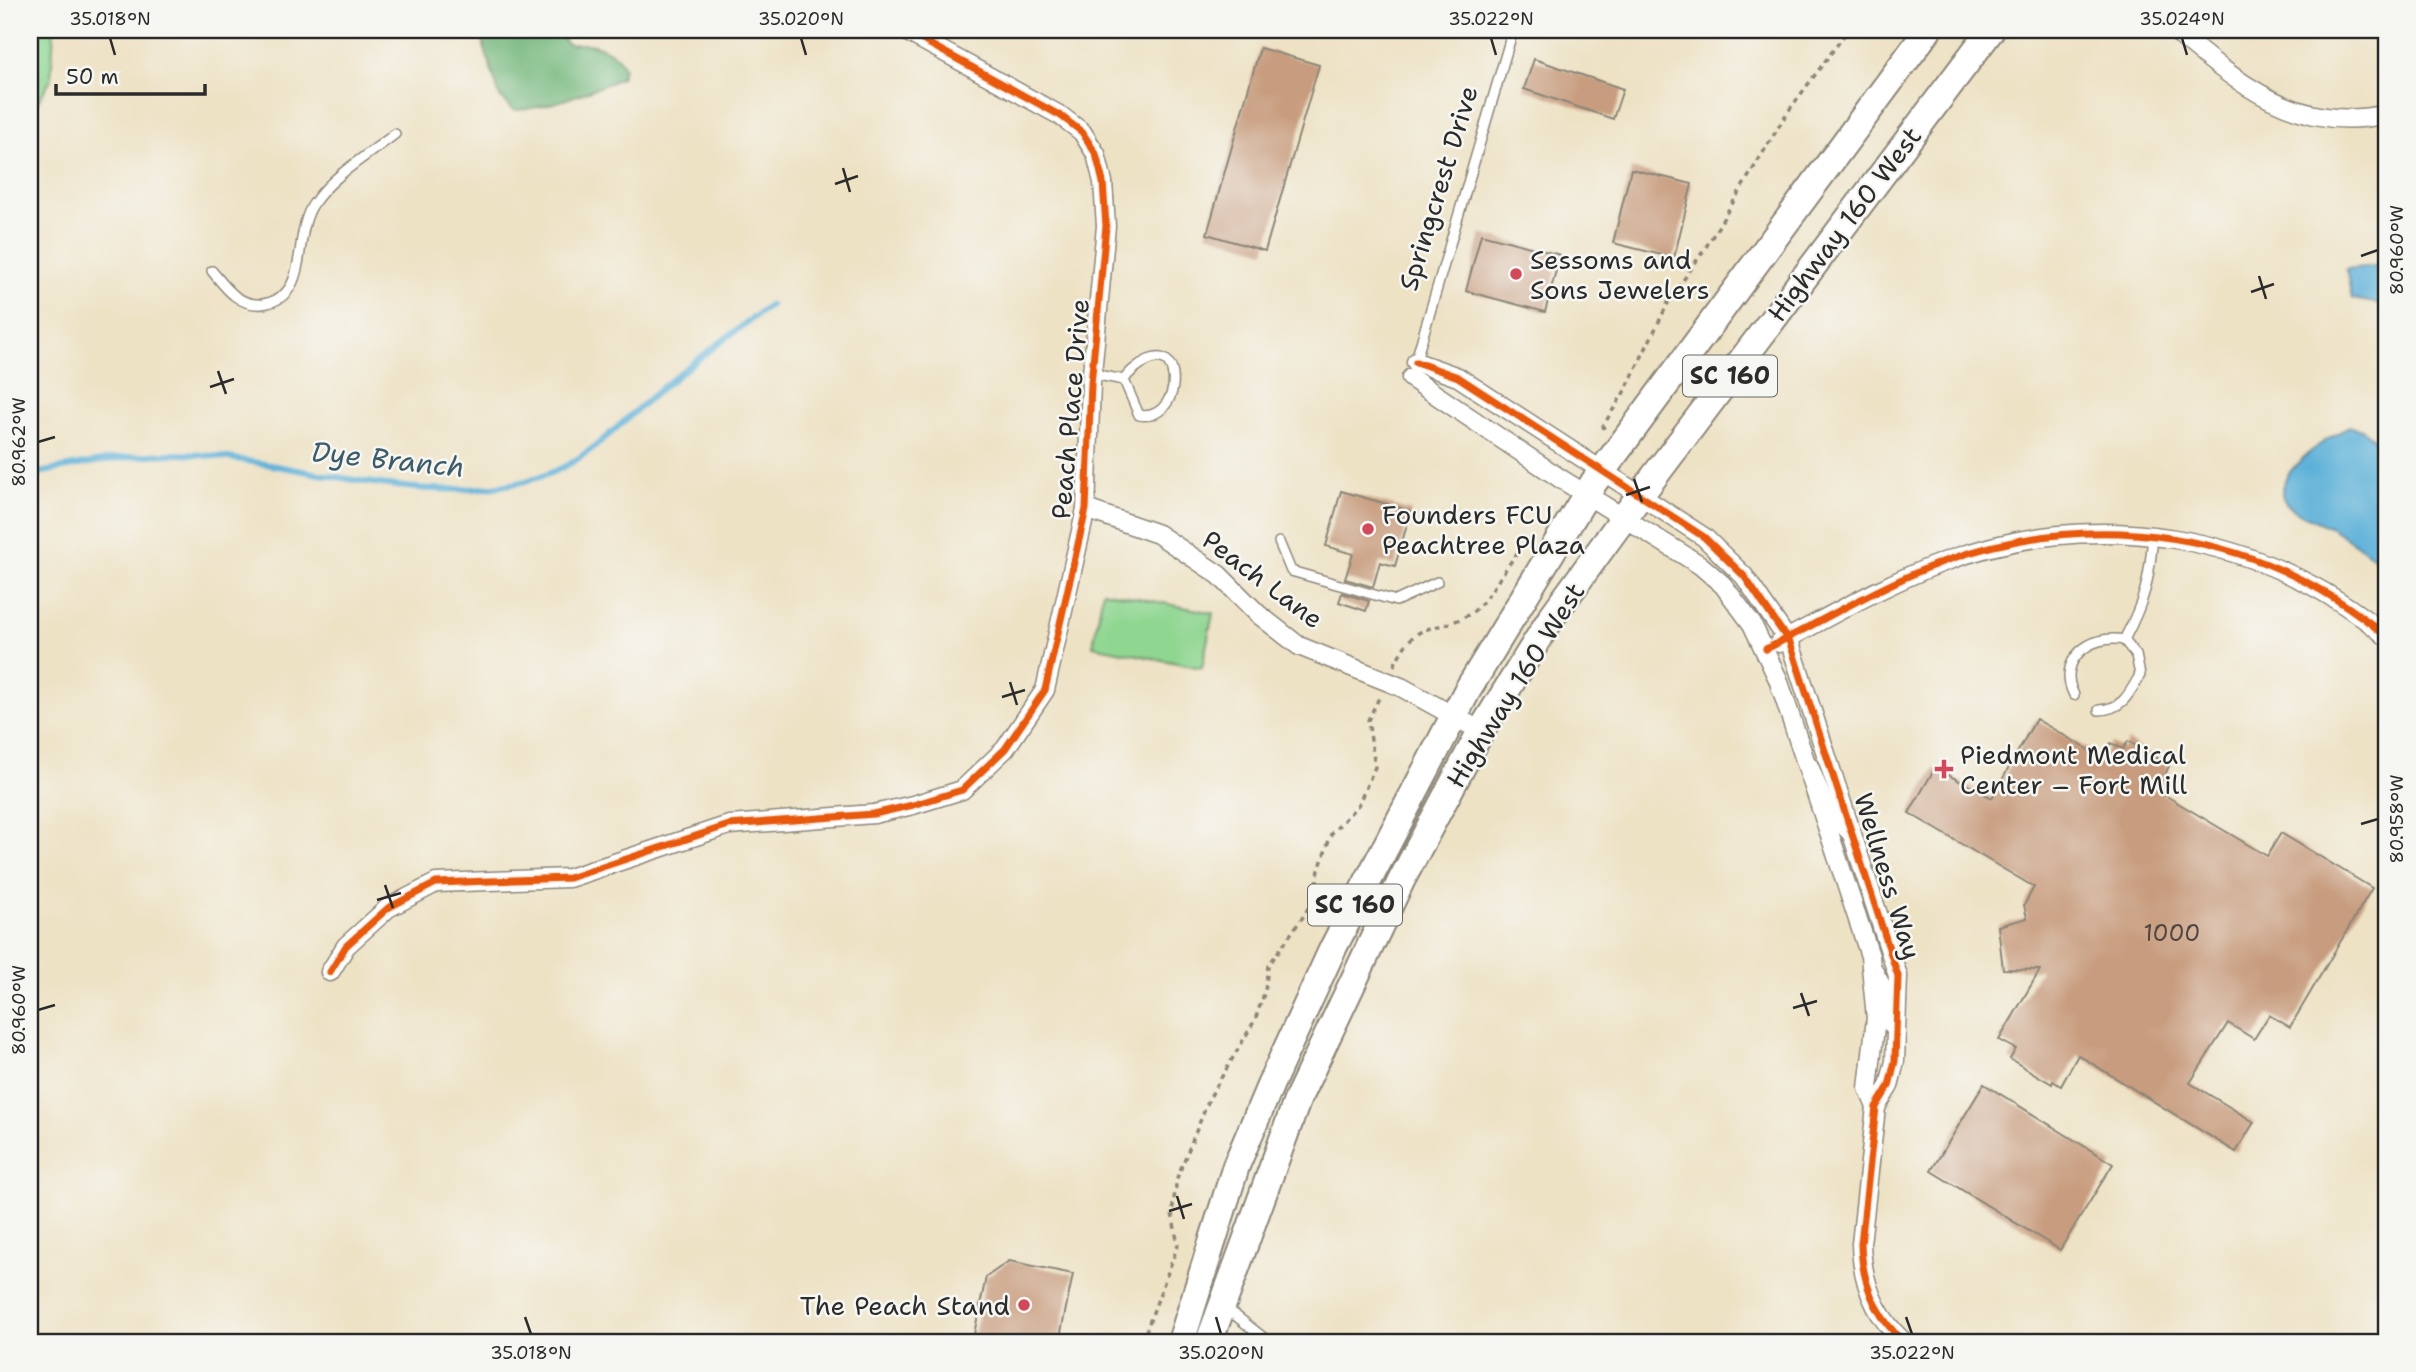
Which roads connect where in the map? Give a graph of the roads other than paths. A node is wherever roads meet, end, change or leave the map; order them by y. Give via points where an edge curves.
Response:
1 (904, 30) edge
2 (1513, 30) edge
3 (1928, 30) edge
4 (1991, 30) edge
5 (2174, 30) edge
6 (2386, 114) edge
7 (395, 134) dead end
8 (212, 271) dead end
9 (1413, 370) junction
10 (1093, 374) junction
11 (1124, 380) junction
12 (1603, 470) junction
13 (1634, 489) junction
14 (1606, 506) junction
15 (1086, 509) junction
16 (2153, 535) junction
17 (1279, 542) dead end
18 (1437, 582) dead end
19 (2386, 636) edge
20 (1787, 638) junction
21 (2124, 640) junction
22 (1766, 649) junction
23 (2074, 695) dead end
24 (2099, 710) dead end
25 (1454, 715) junction
26 (1481, 731) junction
27 (1800, 742) junction
28 (1857, 843) junction
29 (1878, 908) junction
30 (1858, 915) junction
31 (1870, 956) junction
32 (330, 972) dead end
33 (1898, 1037) junction
34 (1876, 1107) junction
35 (1222, 1305) junction
36 (1181, 1342) edge
37 (1209, 1342) edge
38 (1269, 1342) edge
39 (1904, 1342) edge

1 - 10 street, Peach Place Drive via 1061,116 1082,132 1096,154 1106,226
2 - 9 lane, Springcrest Drive
3 - 12 main road, Highway 160 West / SC 160
4 - 13 main road, Highway 160 West / SC 160
5 - 6 street via 2224,72 2270,101 2334,117 2364,119
7 - 8 lane via 328,186 312,205 289,293 274,302 241,301
9 - 12 street via 1458,377
9 - 14 street
10 - 11 lane
10 - 15 street, Peach Place Drive
11 - 11 lane via 1139,415 1164,410 1173,384 1168,363 1143,360
12 - 13 street
12 - 14 main road, Highway 160 West / SC 160
13 - 14 main road, Highway 160 West / SC 160
13 - 20 street, Wellness Way via 1729,559
14 - 22 street, Wellness Way via 1667,542 1723,585
14 - 25 main road, Highway 160 West / SC 160
14 - 26 main road, Highway 160 West / SC 160 via 1553,615
15 - 25 street, Peach Lane via 1158,534 1219,575 1299,646 1387,681
15 - 32 street, Peach Place Drive via 1045,690 1005,748 962,790 874,814 729,825 569,878 436,883 388,908 346,946
16 - 19 street via 2238,553 2284,572 2367,619
16 - 20 street via 2083,532 2010,542 1909,576
16 - 21 lane via 2143,605
17 - 18 lane via 1291,571 1396,601
20 - 22 street
20 - 28 street, Wellness Way
21 - 23 lane via 2109,637 2081,649 2067,683
21 - 24 lane via 2136,655 2140,675 2126,701
22 - 27 street, Wellness Way
25 - 26 street, Peach Lane
25 - 36 main road, Highway 160 West / SC 160 via 1333,948 1272,1081 1236,1166
26 - 35 main road, Highway 160 West / SC 160 via 1401,881 1298,1098
27 - 28 lane via 1823,782 1837,825
27 - 30 street, Wellness Way
28 - 29 street, Wellness Way
29 - 30 street
29 - 33 street, Wellness Way via 1898,976
30 - 31 street, Wellness Way
31 - 33 lane via 1885,983 1888,1027
31 - 34 street, Wellness Way via 1876,1018 1868,1088
33 - 34 street, Wellness Way via 1889,1086
34 - 39 street, Wellness Way via 1862,1262 1871,1300 1887,1327
35 - 37 main road, Highway 160 West / SC 160
35 - 38 lane

